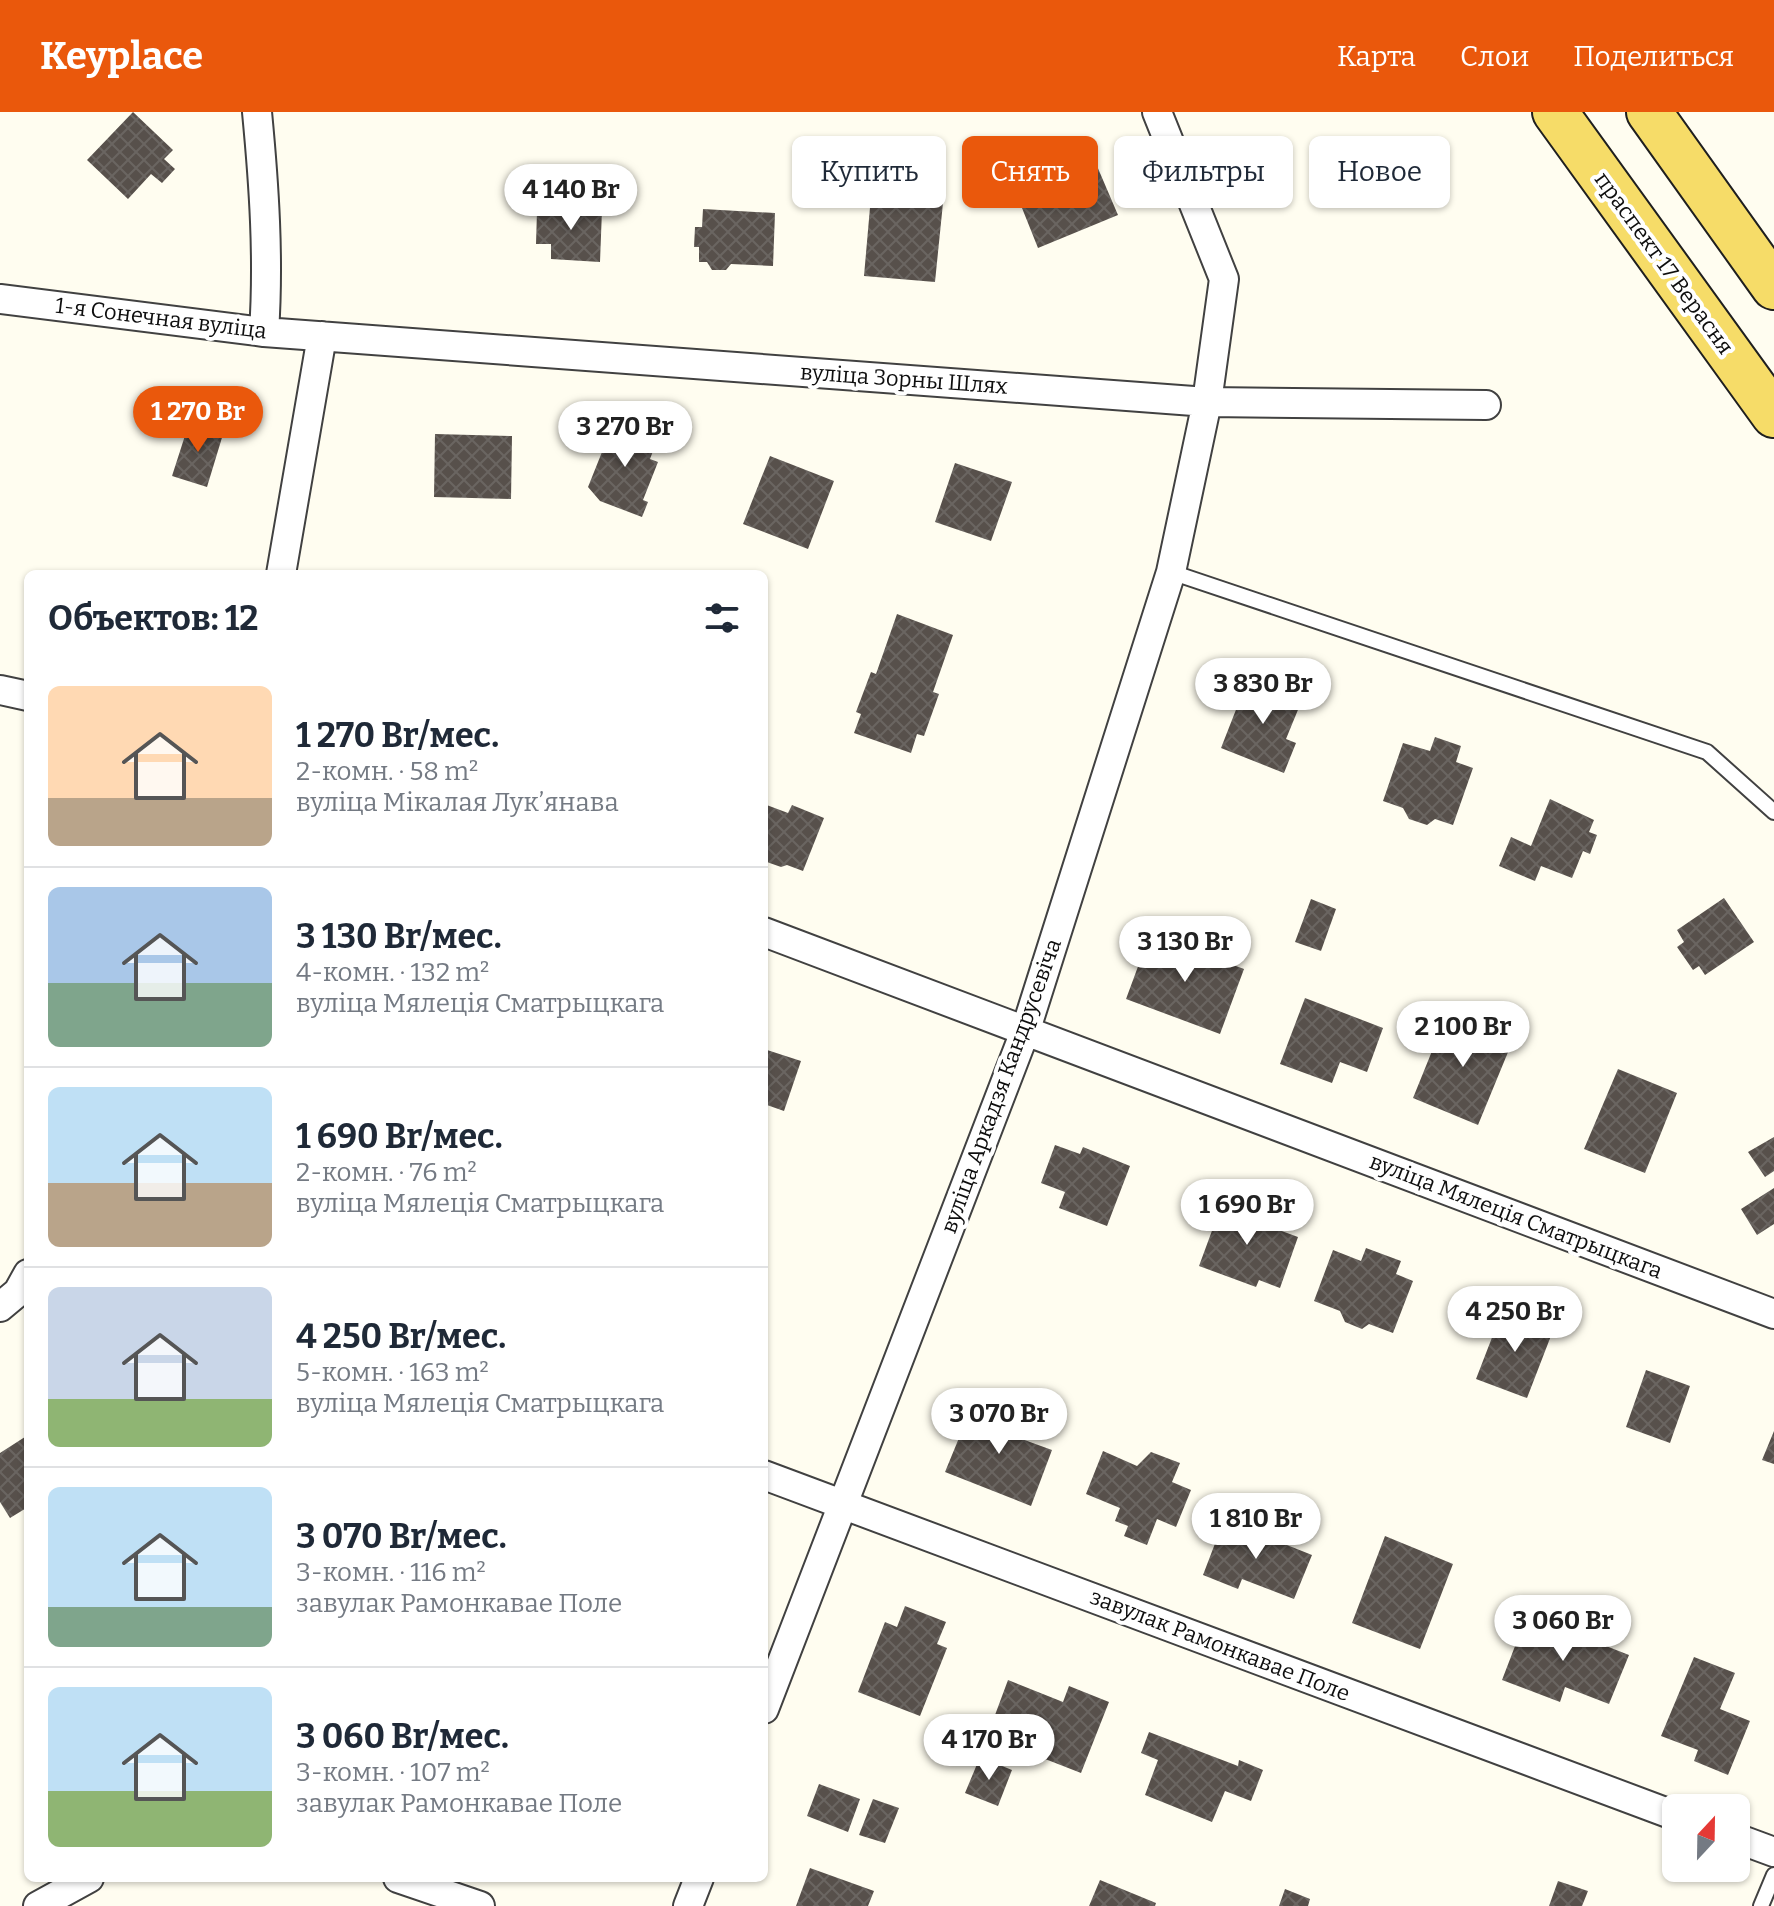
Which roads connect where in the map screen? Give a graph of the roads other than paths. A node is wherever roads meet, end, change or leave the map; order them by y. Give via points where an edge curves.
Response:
1 (257, 112) edge
2 (1157, 112) edge
3 (1555, 112) edge
4 (1649, 112) edge
5 (1774, 287) edge
6 (0, 299) edge
7 (264, 332) junction
8 (322, 336) junction
9 (1207, 402) junction
10 (1486, 405) dead end
11 (1774, 415) edge
12 (282, 570) edge
13 (1171, 572) junction
14 (0, 690) edge
15 (24, 695) edge
16 (1774, 812) edge
17 (768, 933) edge
18 (1026, 1029) junction
19 (24, 1281) edge
20 (0, 1307) edge
21 (1774, 1314) edge
22 (768, 1476) edge
23 (843, 1504) junction
24 (768, 1699) edge
25 (1662, 1811) edge
26 (1750, 1843) edge
27 (1774, 1852) edge
28 (1774, 1875) edge
29 (82, 1882) edge
30 (410, 1882) edge
31 (697, 1882) edge
32 (38, 1906) edge
33 (480, 1906) edge
34 (688, 1906) edge
35 (1761, 1906) edge

1 - 7 street via 266,233
2 - 9 street, вуліца Аркадзя Кандрусевіча via 1224,279
3 - 11 main road, праспект 17 Верасня
4 - 5 main road
6 - 7 street, 1-я Сонечная вуліца
7 - 8 street, 1-я Сонечная вуліца
8 - 9 street, вуліца Зорны Шлях
8 - 12 street
9 - 10 street, вуліца Зорны Шлях
9 - 13 street, вуліца Аркадзя Кандрусевіча
13 - 16 lane via 1707,752
13 - 18 street, вуліца Аркадзя Кандрусевіча
14 - 15 street
17 - 18 street, вуліца Мялеція Сматрыцкага
18 - 21 street, вуліца Мялеція Сматрыцкага
18 - 23 street, вуліца Аркадзя Кандрусевіча
19 - 20 street
22 - 23 street, завулак Рамонкавае Поле
23 - 24 street, вуліца Аркадзя Кандрусевіча
23 - 25 street, завулак Рамонкавае Поле
26 - 27 street
28 - 35 lane
29 - 32 street
30 - 33 street
31 - 34 street

